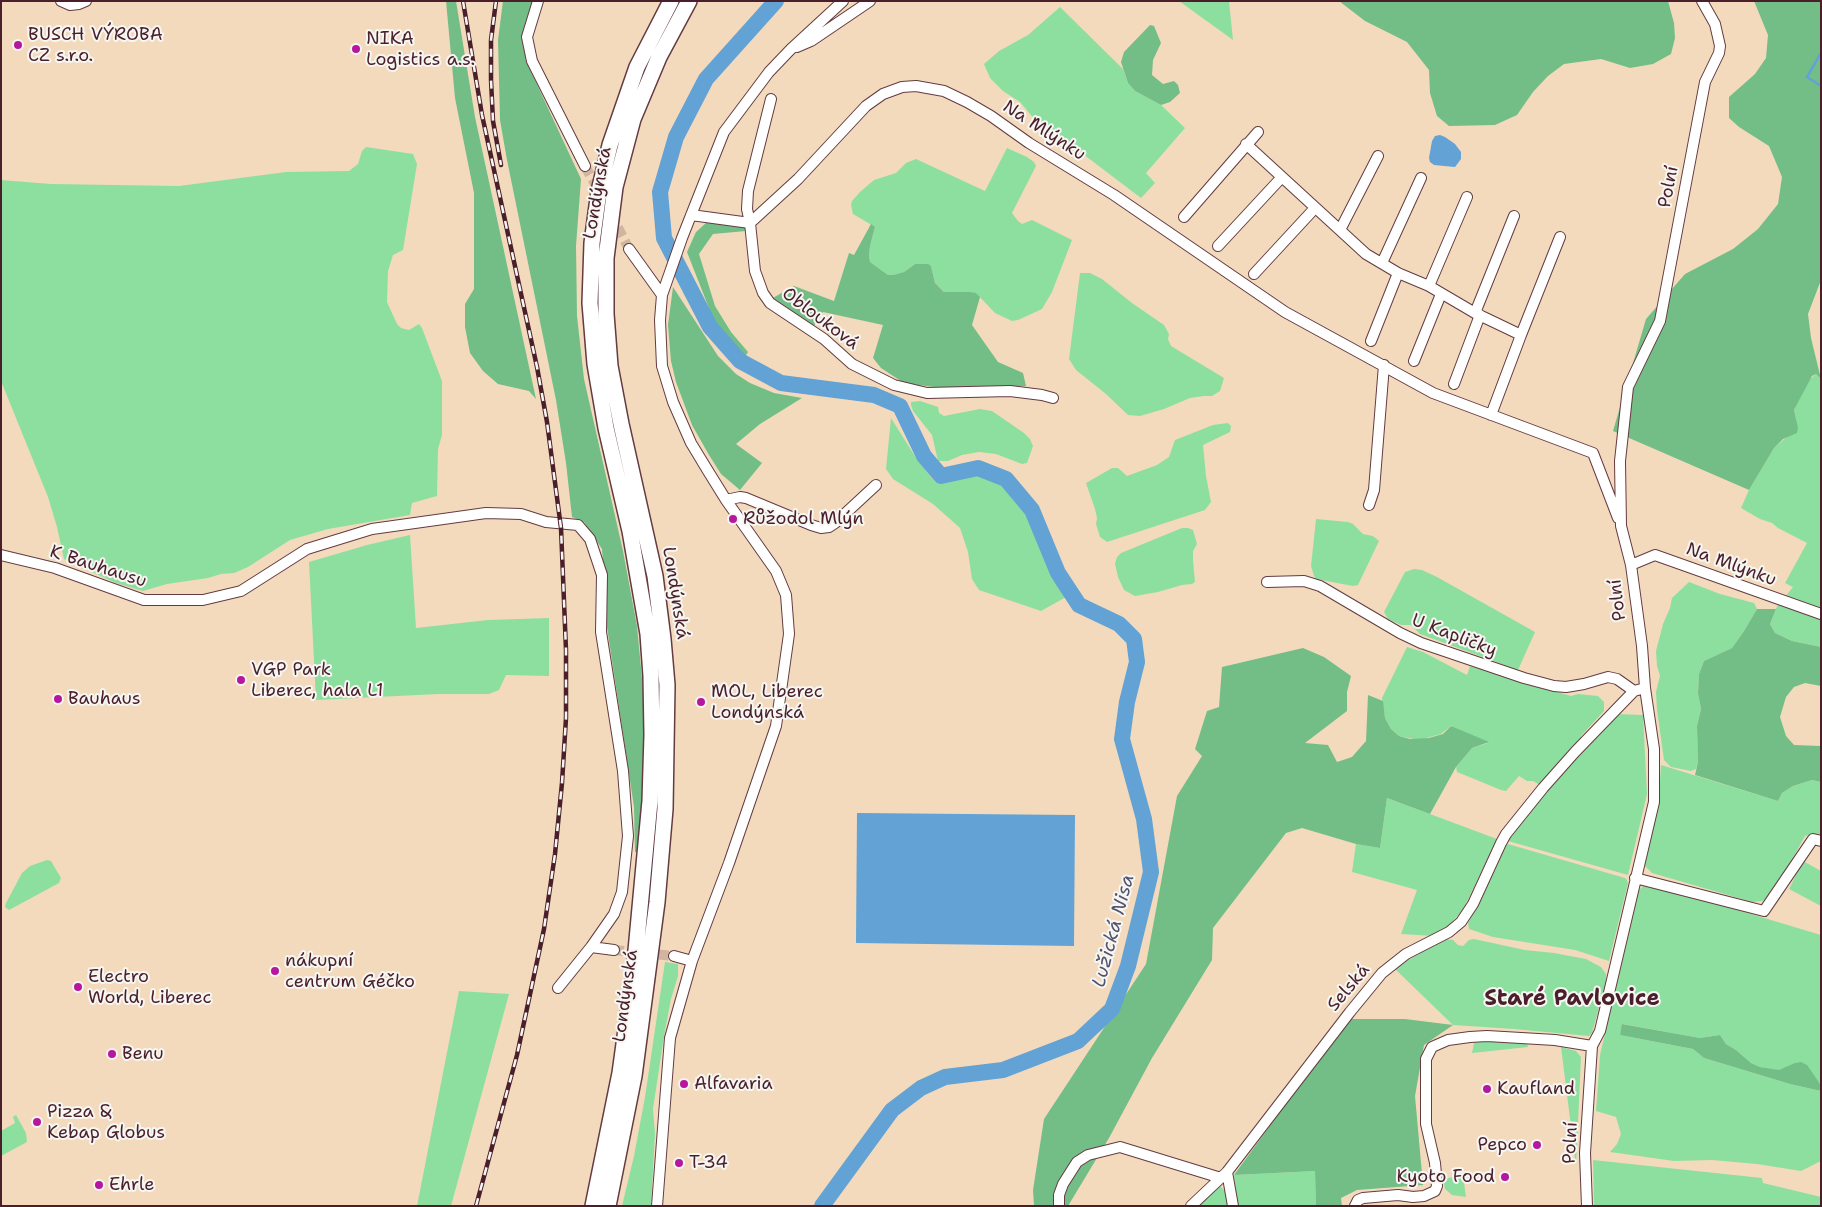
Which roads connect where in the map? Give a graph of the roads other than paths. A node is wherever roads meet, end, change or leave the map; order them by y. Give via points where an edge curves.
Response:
1 (61, 1) edge
2 (86, 1) edge
3 (538, 1) edge
4 (671, 1) edge
5 (689, 1) edge
6 (843, 1) edge
7 (870, 1) edge
8 (1702, 1) edge
9 (791, 49) junction
10 (772, 99) dead end
11 (1258, 132) dead end
12 (1246, 144) junction
13 (1378, 156) dead end
14 (585, 166) tunnel mouth
15 (1282, 178) junction
16 (1422, 178) dead end
17 (1467, 197) dead end
18 (1315, 208) junction
19 (691, 214) junction
20 (1514, 216) dead end
21 (1184, 217) dead end
22 (750, 223) junction
23 (1340, 230) junction
24 (1560, 237) dead end
25 (1218, 246) dead end
26 (629, 249) tunnel mouth
27 (1382, 262) junction
28 (1398, 273) junction
29 (1254, 274) dead end
30 (1429, 286) junction
31 (1441, 294) junction
32 (662, 295) junction
33 (1478, 314) junction
34 (1521, 335) junction
35 (1371, 341) dead end
36 (1414, 360) dead end
37 (1384, 366) junction
38 (1454, 384) dead end
39 (1053, 398) dead end
40 (1491, 415) junction
41 (876, 485) dead end
42 (726, 500) junction
43 (1370, 505) dead end
44 (438, 520) joint
45 (1621, 526) junction
46 (1, 555) edge
47 (1631, 565) junction
48 (1267, 582) dead end
49 (1821, 614) edge
50 (1639, 689) junction
51 (1821, 841) edge
52 (1635, 878) junction
53 (590, 947) junction
54 (614, 950) tunnel mouth
55 (674, 956) tunnel mouth
56 (692, 961) junction
57 (558, 988) dead end
58 (1592, 1046) junction
59 (1224, 1175) junction
60 (593, 1206) edge
61 (608, 1206) edge
62 (658, 1206) edge
63 (1058, 1206) edge
64 (1191, 1206) edge
65 (1233, 1206) edge
66 (1354, 1206) edge
67 (1586, 1206) edge

1 - 2 street via 70,5
3 - 14 street via 527,37 532,61
4 - 60 highway, Londýnská via 637,67 617,123 599,191 592,243 590,304 595,364 648,634 652,735 650,801 634,972 620,1073
5 - 61 highway, Londýnská via 659,57 633,119 615,187 606,258 610,366 655,576 667,685 665,809 656,911 634,1076
6 - 9 street
7 - 9 street via 812,41
8 - 45 street, Polní via 1713,19 1719,54 1705,82 1660,321 1628,386 1620,461
9 - 19 street via 769,72 724,132
10 - 22 street, Oblouková via 748,191
11 - 12 street
12 - 15 street
12 - 21 street
13 - 23 street
15 - 18 street
15 - 25 street
16 - 27 street
17 - 30 street
18 - 23 street
18 - 29 street
19 - 22 street
19 - 32 street
20 - 33 street
22 - 37 street, Na Mlýnku via 798,179 875,99 902,87 944,91 991,116 1114,195 1285,312
22 - 39 street, Oblouková via 755,271 770,303 824,339 852,364 894,385 927,393 1010,391
23 - 27 street via 1366,254
24 - 34 street
26 - 32 street
27 - 28 street
28 - 30 street
28 - 35 street
30 - 31 street
31 - 33 street
31 - 36 street
32 - 42 street via 660,342 667,385 691,442
33 - 34 street
33 - 38 street
34 - 40 street
37 - 40 street, Na Mlýnku via 1433,393
37 - 43 street
40 - 45 street, Na Mlýnku via 1593,453
41 - 42 street via 829,527 821,528 746,498
42 - 56 street via 776,571 786,595 789,634 776,726
44 - 46 street, K Bauhausu via 372,529 307,549 241,591 203,600 144,600 56,568
44 - 53 street, Londýnská via 486,513 521,514 546,522 578,525 590,539 602,575 601,632 623,772 628,836 622,892 614,914
45 - 47 street, Polní
47 - 49 street, Na Mlýnku via 1655,555
47 - 50 street, Polní via 1642,646
48 - 50 street, U Kapličky via 1304,581 1320,586 1421,643 1524,678 1566,687 1608,677
50 - 52 street, Polní via 1654,749 1654,802
50 - 59 street, Selská via 1568,760 1506,834 1461,922 1406,954 1382,973
51 - 52 street via 1813,839 1764,911
52 - 58 street, Polní via 1600,1031
53 - 54 street, Londýnská
53 - 57 street, Londýnská
55 - 56 street
56 - 62 street via 670,1038
58 - 66 street via 1487,1036 1448,1040 1432,1047 1426,1059 1426,1124 1436,1163 1435,1191 1424,1196 1398,1194 1363,1198
58 - 67 street, Polní via 1585,1153
59 - 63 street via 1120,1147 1088,1155 1077,1162 1063,1184
59 - 64 street, Selská
59 - 65 street

